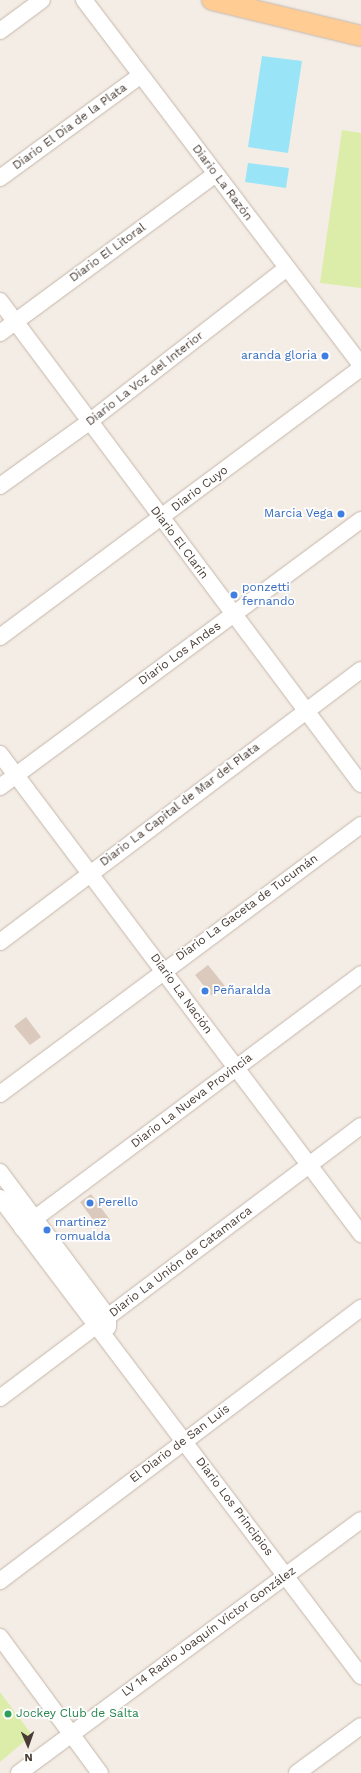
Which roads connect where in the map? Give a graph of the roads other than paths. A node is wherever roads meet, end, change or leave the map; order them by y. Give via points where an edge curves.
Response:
1 (42, 0) edge
2 (84, 0) edge
3 (212, 0) edge
4 (244, 3) edge
5 (0, 31) edge
6 (361, 36) edge
7 (140, 76) junction
8 (216, 174) junction
9 (0, 178) edge
10 (287, 268) junction
11 (0, 301) edge
12 (15, 321) junction
13 (0, 333) edge
14 (361, 367) edge
15 (89, 422) junction
16 (0, 486) edge
17 (161, 519) junction
18 (361, 520) edge
19 (232, 615) junction
20 (0, 637) edge
21 (361, 670) edge
22 (306, 711) junction
23 (0, 754) edge
24 (16, 775) junction
25 (361, 784) edge
26 (0, 787) edge
27 (361, 825) edge
28 (89, 873) junction
29 (0, 942) edge
30 (163, 970) junction
31 (361, 974) edge
32 (235, 1068) junction
33 (0, 1094) edge
34 (361, 1126) edge
35 (308, 1166) junction
36 (0, 1172) edge
37 (4, 1199) edge
38 (35, 1218) junction
39 (22, 1228) junction
40 (361, 1234) edge
41 (361, 1308) edge
42 (102, 1322) junction
43 (0, 1398) edge
44 (184, 1441) junction
45 (361, 1520) edge
46 (286, 1577) junction
47 (0, 1581) edge
48 (0, 1637) edge
49 (361, 1676) edge
50 (361, 1726) edge
51 (70, 1732) junction
52 (19, 1773) edge
53 (100, 1773) edge
54 (297, 1773) edge

1 - 5 street
2 - 7 street, Diario La Razón
3 - 4 main road
4 - 6 main road
7 - 8 street, Diario La Razón
7 - 9 street, Diario El Dia de la Plata
8 - 10 street, Diario La Razón
8 - 12 street, Diario El Litoral
10 - 14 street, Diario La Razón
10 - 15 street, Diario La Voz del Interior
11 - 12 street, Diario El Clarín
12 - 13 street, Diario El Litoral
12 - 15 street, Diario El Clarín
14 - 17 street, Diario Cuyo
15 - 16 street, Diario La Voz del Interior
15 - 17 street, Diario El Clarín
17 - 19 street, Diario El Clarín
17 - 20 street, Diario Cuyo
18 - 19 street, Diario Los Andes
19 - 22 street, Diario El Clarín
19 - 24 street, Diario Los Andes
21 - 22 street, Diario La Capital de Mar del Plata
22 - 25 street, Diario El Clarín
22 - 28 street, Diario La Capital de Mar del Plata
23 - 24 street, Diario La Nación
24 - 26 street, Diario Los Andes
24 - 28 street, Diario La Nación
27 - 30 street, Diario La Gaceta de Tucumán
28 - 29 street, Diario La Capital de Mar del Plata
28 - 30 street, Diario La Nación
30 - 32 street, Diario La Nación
30 - 33 street, Diario La Gaceta de Tucumán
31 - 32 street, Diario La Nueva Provincia
32 - 35 street, Diario La Nación
32 - 38 street, Diario La Nueva Provincia
34 - 35 street, Diario La Unión de Catamarca
35 - 40 street, Diario La Nación
35 - 42 street, Diario La Unión de Catamarca
36 - 37 street, Diario Los Principios
37 - 38 street, Diario Los Principios
37 - 39 street, Diario Los Principios
38 - 39 street, Diario La Nueva Provincia
38 - 42 street, Diario Los Principios
39 - 42 street, Diario Los Principios
41 - 44 street, El Diario de San Luis
42 - 43 street, Diario La Unión de Catamarca
42 - 44 street, Diario Los Principios via 109,1338
44 - 46 street, Diario Los Principios
44 - 47 street, El Diario de San Luis
45 - 46 street, LV 14 Radio Joaquín Víctor González
46 - 49 street, Diario Los Principios
46 - 51 street, LV 14 Radio Joaquín Víctor González
48 - 51 street
50 - 54 street
51 - 52 street, LV 14 Radio Joaquín Víctor González
51 - 53 street

